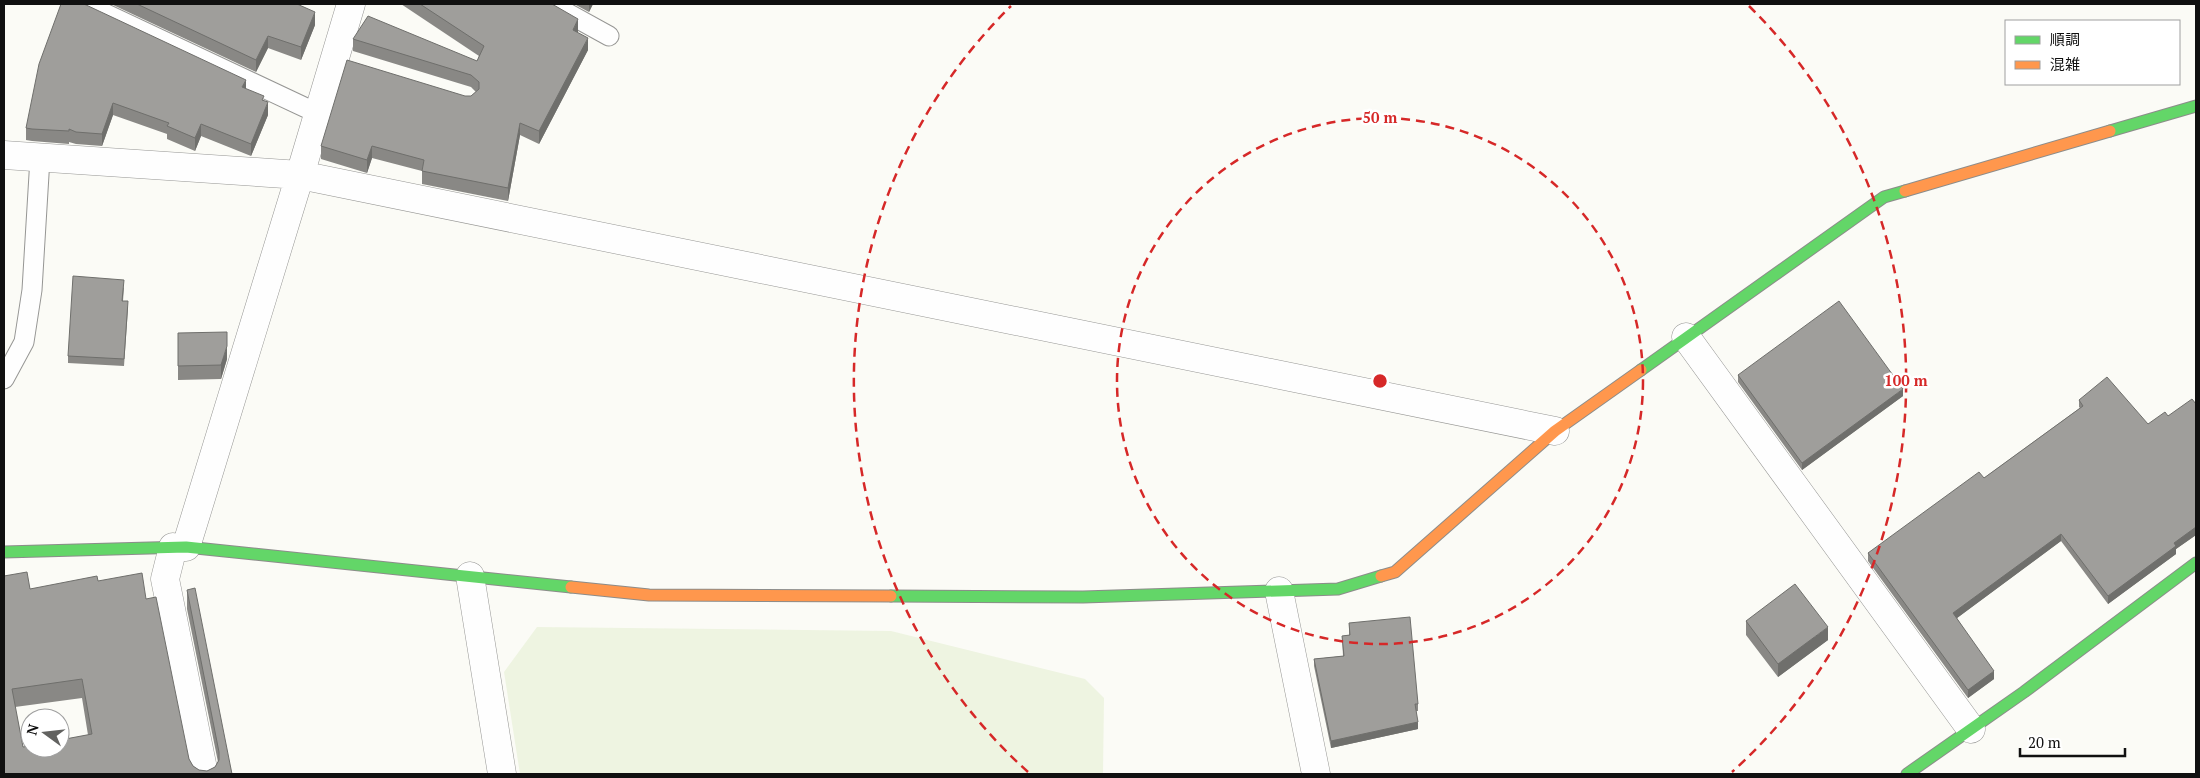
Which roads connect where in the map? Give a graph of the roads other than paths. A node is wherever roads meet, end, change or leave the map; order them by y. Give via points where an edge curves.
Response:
1 (85, 4) edge
2 (351, 4) edge
3 (551, 4) edge
4 (609, 36) dead end
5 (2196, 106) edge
6 (319, 114) junction
7 (4, 155) edge
8 (40, 158) junction
9 (300, 175) junction
10 (1686, 337) junction
11 (4, 379) edge
12 (1555, 431) junction
13 (179, 547) junction
14 (4, 552) edge
15 (2196, 563) edge
16 (470, 576) junction
17 (1278, 591) junction
18 (1971, 729) junction
19 (204, 774) edge
20 (502, 774) edge
21 (1316, 774) edge
22 (1908, 774) edge

1 - 6 lane
2 - 6 street via 345,61
3 - 4 lane
5 - 10 street via 1884,197
6 - 9 street
7 - 8 street
8 - 9 street
8 - 11 lane via 32,290 24,342
9 - 12 street
9 - 13 street
10 - 12 street
10 - 18 street
12 - 17 street via 1394,572 1338,589
13 - 14 street
13 - 16 street
13 - 19 street via 165,579
15 - 18 street
16 - 17 street via 649,595 1084,597
16 - 20 street
17 - 21 street
18 - 22 street

